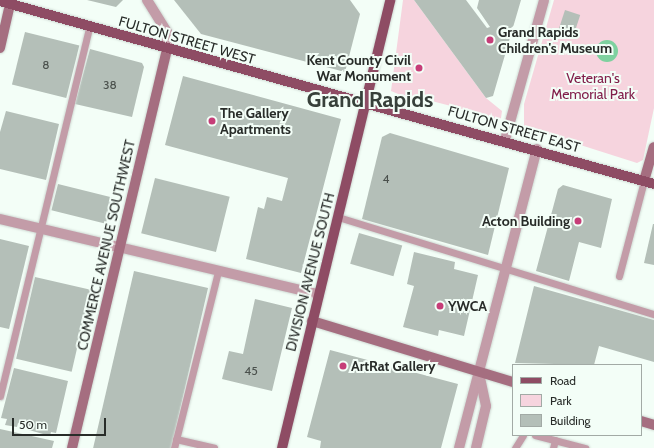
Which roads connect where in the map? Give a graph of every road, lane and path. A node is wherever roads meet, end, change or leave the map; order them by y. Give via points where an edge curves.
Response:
1 (147, 0) edge
2 (390, 0) edge
3 (0, 1) edge
4 (541, 1) edge
5 (11, 2) edge
6 (89, 26) junction
7 (0, 48) edge
8 (167, 49) junction
9 (367, 104) junction
10 (504, 140) junction
11 (654, 147) edge
12 (538, 149) junction
13 (649, 183) edge
14 (338, 217) junction
15 (0, 219) edge
16 (41, 229) junction
17 (120, 248) junction
18 (505, 270) junction
19 (218, 271) junction
20 (618, 276) dead end
21 (318, 294) junction
22 (654, 314) edge
23 (312, 321) junction
24 (479, 372) junction
25 (512, 382) edge
26 (0, 396) edge
27 (642, 421) edge
28 (654, 425) edge
29 (522, 436) edge
30 (539, 436) edge
31 (176, 439) junction
32 (555, 440) junction
33 (72, 448) edge
34 (174, 448) edge
35 (214, 448) edge
36 (282, 448) edge
37 (459, 448) edge
38 (476, 448) edge
39 (515, 448) edge
40 (553, 448) edge
41 (585, 448) edge

1 - 8 street via 167,32
2 - 9 main road, DIVISION AVENUE SOUTH
3 - 5 main road, FULTON STREET WEST
4 - 10 street
5 - 6 main road, FULTON STREET WEST
5 - 7 street
6 - 8 main road, FULTON STREET WEST
6 - 16 lane
8 - 9 main road, FULTON STREET WEST
8 - 17 street, COMMERCE AVENUE SOUTHWEST
9 - 10 main road, FULTON STREET EAST
9 - 14 main road, DIVISION AVENUE SOUTH
10 - 12 main road, FULTON STREET EAST
11 - 13 street
12 - 13 main road, FULTON STREET EAST
12 - 18 street
13 - 20 lane
14 - 18 lane
14 - 21 main road, DIVISION AVENUE SOUTH
15 - 16 street
16 - 17 street
16 - 26 lane
17 - 19 street
17 - 33 street, COMMERCE AVENUE SOUTHWEST
18 - 22 lane
18 - 24 street
19 - 21 street
19 - 31 lane
21 - 23 main road, DIVISION AVENUE SOUTH
23 - 24 street
23 - 36 main road, DIVISION AVENUE SOUTH
24 - 25 street
24 - 37 street
24 - 38 street via 486,406
27 - 28 street
29 - 39 lane
30 - 32 lane
31 - 34 lane
31 - 35 lane
32 - 40 lane
32 - 41 lane

